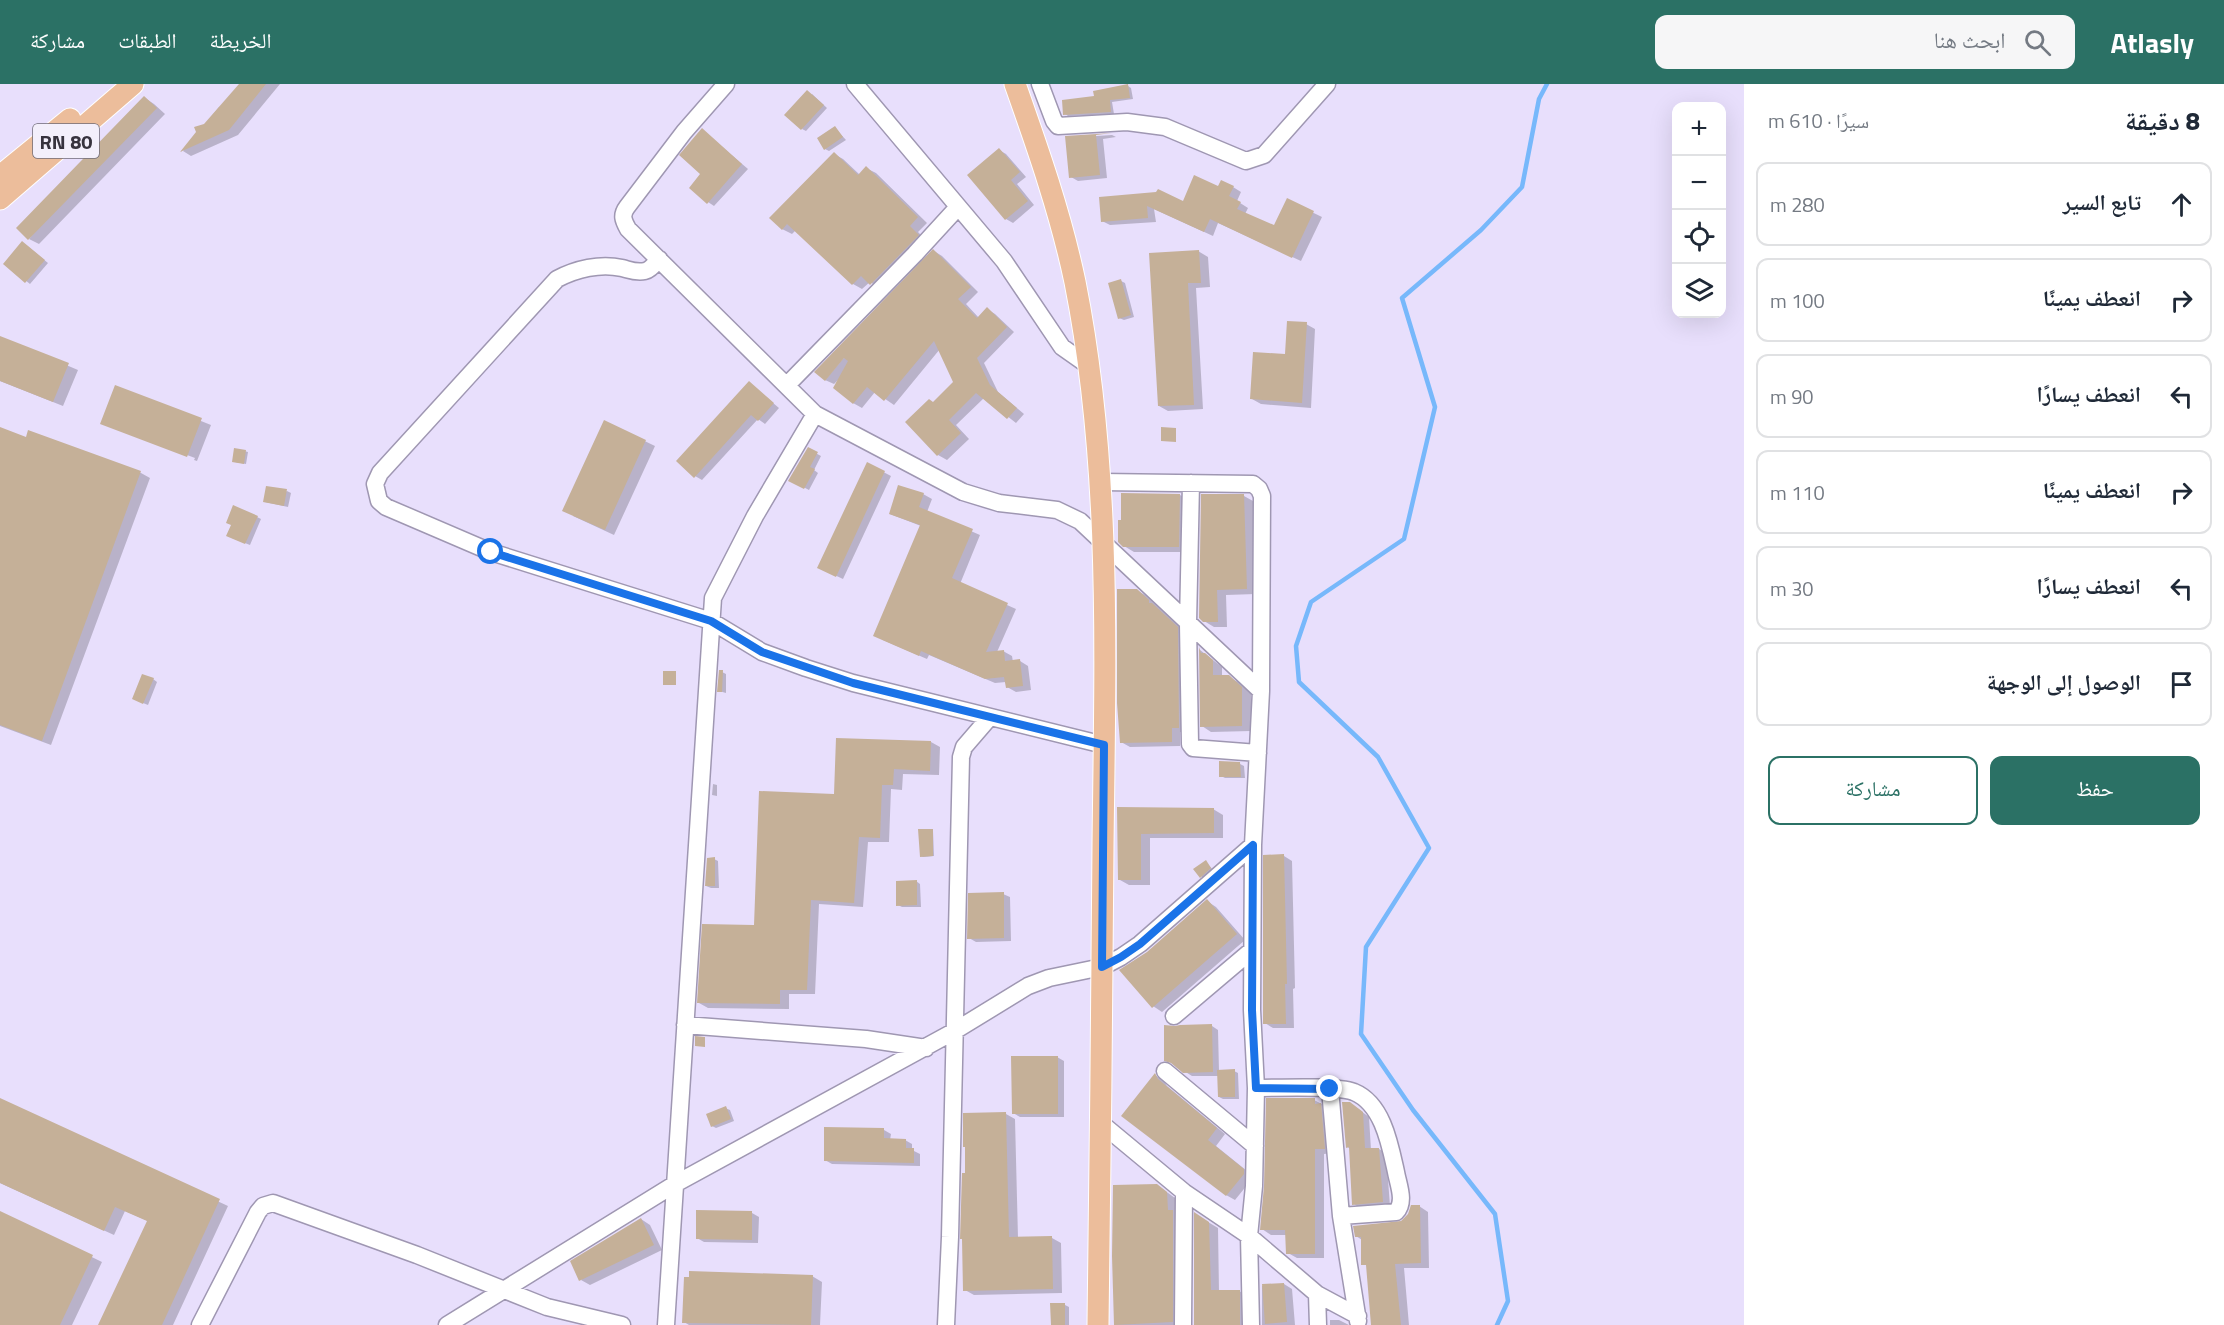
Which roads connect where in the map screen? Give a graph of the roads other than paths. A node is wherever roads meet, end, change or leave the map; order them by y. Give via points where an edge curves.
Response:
1 (112, 84) edge
2 (133, 84) edge
3 (726, 84) edge
4 (855, 84) edge
5 (1015, 84) edge
6 (1040, 84) edge
7 (1327, 84) edge
8 (0, 174) edge
9 (0, 199) edge
10 (958, 207) junction
11 (659, 259) junction
12 (1089, 366) junction
13 (787, 386) junction
14 (815, 414) junction
15 (1101, 482) junction
16 (1191, 483) junction
17 (1103, 542) junction
18 (711, 621) junction
19 (1188, 624) junction
20 (1262, 691) junction
21 (989, 718) junction
22 (1104, 745) junction
23 (1258, 753) junction
24 (1253, 845) junction
25 (1252, 950) junction
26 (1102, 967) junction
27 (1174, 1016) dead end
28 (685, 1025) junction
29 (953, 1032) junction
30 (926, 1048) junction
31 (1165, 1071) dead end
32 (1256, 1088) junction
33 (1330, 1089) junction
34 (1102, 1124) junction
35 (1255, 1146) junction
36 (675, 1184) junction
37 (1184, 1191) junction
38 (1341, 1216) junction
39 (1249, 1236) junction
40 (506, 1290) junction
41 (1317, 1294) junction
42 (1358, 1320) edge
43 (200, 1325) edge
44 (447, 1325) edge
45 (622, 1325) edge
46 (666, 1325) edge
47 (946, 1325) edge
48 (1098, 1325) edge
49 (1182, 1325) edge
50 (1251, 1325) edge
51 (1318, 1325) edge

1 - 8 main road, RN 80
2 - 9 main road, RN 80
3 - 11 street via 623,213 628,229
4 - 10 street
5 - 12 main road via 1045,168 1074,281
6 - 7 street via 1058,126 1127,122 1165,127 1246,161 1264,155
10 - 12 street via 1004,261 1062,346
10 - 13 street
11 - 13 street
11 - 18 street via 648,271 590,268 557,279 380,473 375,492 386,507 491,552
12 - 15 main road
13 - 14 street
14 - 17 street via 963,492 999,503 1066,513
14 - 18 street via 755,516 713,598
15 - 16 street
15 - 17 main road
16 - 19 street
16 - 20 street via 1254,484 1262,496
17 - 19 street
17 - 22 main road
18 - 21 street via 762,652 806,668
18 - 28 street
19 - 20 street
19 - 23 street via 1190,744 1194,748
20 - 23 street
21 - 22 street
21 - 29 street via 964,747 961,757
22 - 26 main road
23 - 24 street
24 - 25 street
24 - 26 street via 1140,944
25 - 27 street
25 - 32 street
26 - 29 street via 1028,986
26 - 34 main road
28 - 30 street via 866,1039
28 - 36 street
29 - 30 street
29 - 47 street
30 - 36 street
31 - 35 street
32 - 33 street
32 - 35 street
33 - 38 street
33 - 38 street via 1354,1092 1373,1107 1383,1125 1400,1193 1396,1212
34 - 37 street
34 - 48 main road
35 - 39 street
36 - 40 street
36 - 46 street
37 - 39 street
37 - 49 street
38 - 42 street
39 - 41 street
39 - 50 street
40 - 43 street via 273,1203 258,1212
40 - 44 street
40 - 45 street via 547,1307
41 - 42 street
41 - 51 street

